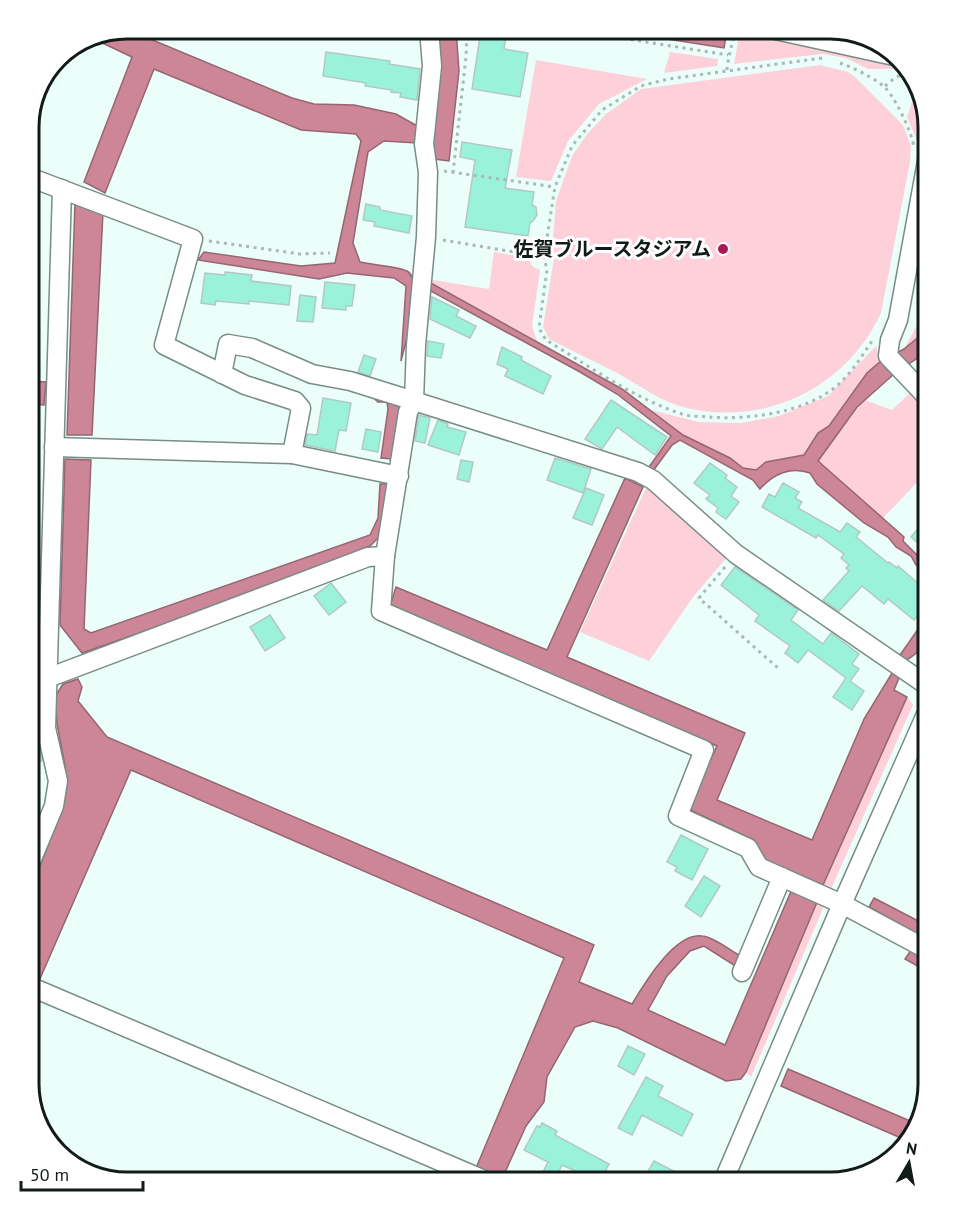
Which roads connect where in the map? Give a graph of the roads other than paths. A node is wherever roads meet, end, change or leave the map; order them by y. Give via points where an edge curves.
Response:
1 (430, 39) edge
2 (817, 39) edge
3 (875, 52) edge
4 (918, 177) edge
5 (39, 181) edge
6 (62, 189) junction
7 (222, 374) junction
8 (918, 388) edge
9 (414, 401) junction
10 (54, 447) junction
11 (292, 454) junction
12 (399, 476) junction
13 (385, 556) junction
14 (47, 679) junction
15 (918, 680) edge
16 (39, 682) edge
17 (918, 733) edge
18 (39, 841) edge
19 (782, 878) junction
20 (842, 904) junction
21 (918, 945) edge
22 (742, 972) dead end
23 (39, 991) edge
24 (465, 1172) edge
25 (727, 1172) edge

1 - 9 street via 432,66 424,144 428,172 426,237
2 - 3 street
4 - 8 street via 898,320 889,348 902,371
5 - 6 street
6 - 7 street via 193,239 164,345
6 - 10 street
7 - 9 street via 228,344 252,348 312,374
7 - 11 street via 295,401 301,408
9 - 12 street via 408,412
9 - 15 street via 653,480 736,554
10 - 11 street
10 - 14 street
11 - 12 street
12 - 13 street
13 - 14 street via 368,557
13 - 19 street via 381,611 704,750 678,816 748,848 759,867
14 - 16 street
14 - 18 street via 46,728 58,781 54,806
17 - 20 street
19 - 20 street
19 - 22 street
20 - 21 street
20 - 25 street
23 - 24 street

